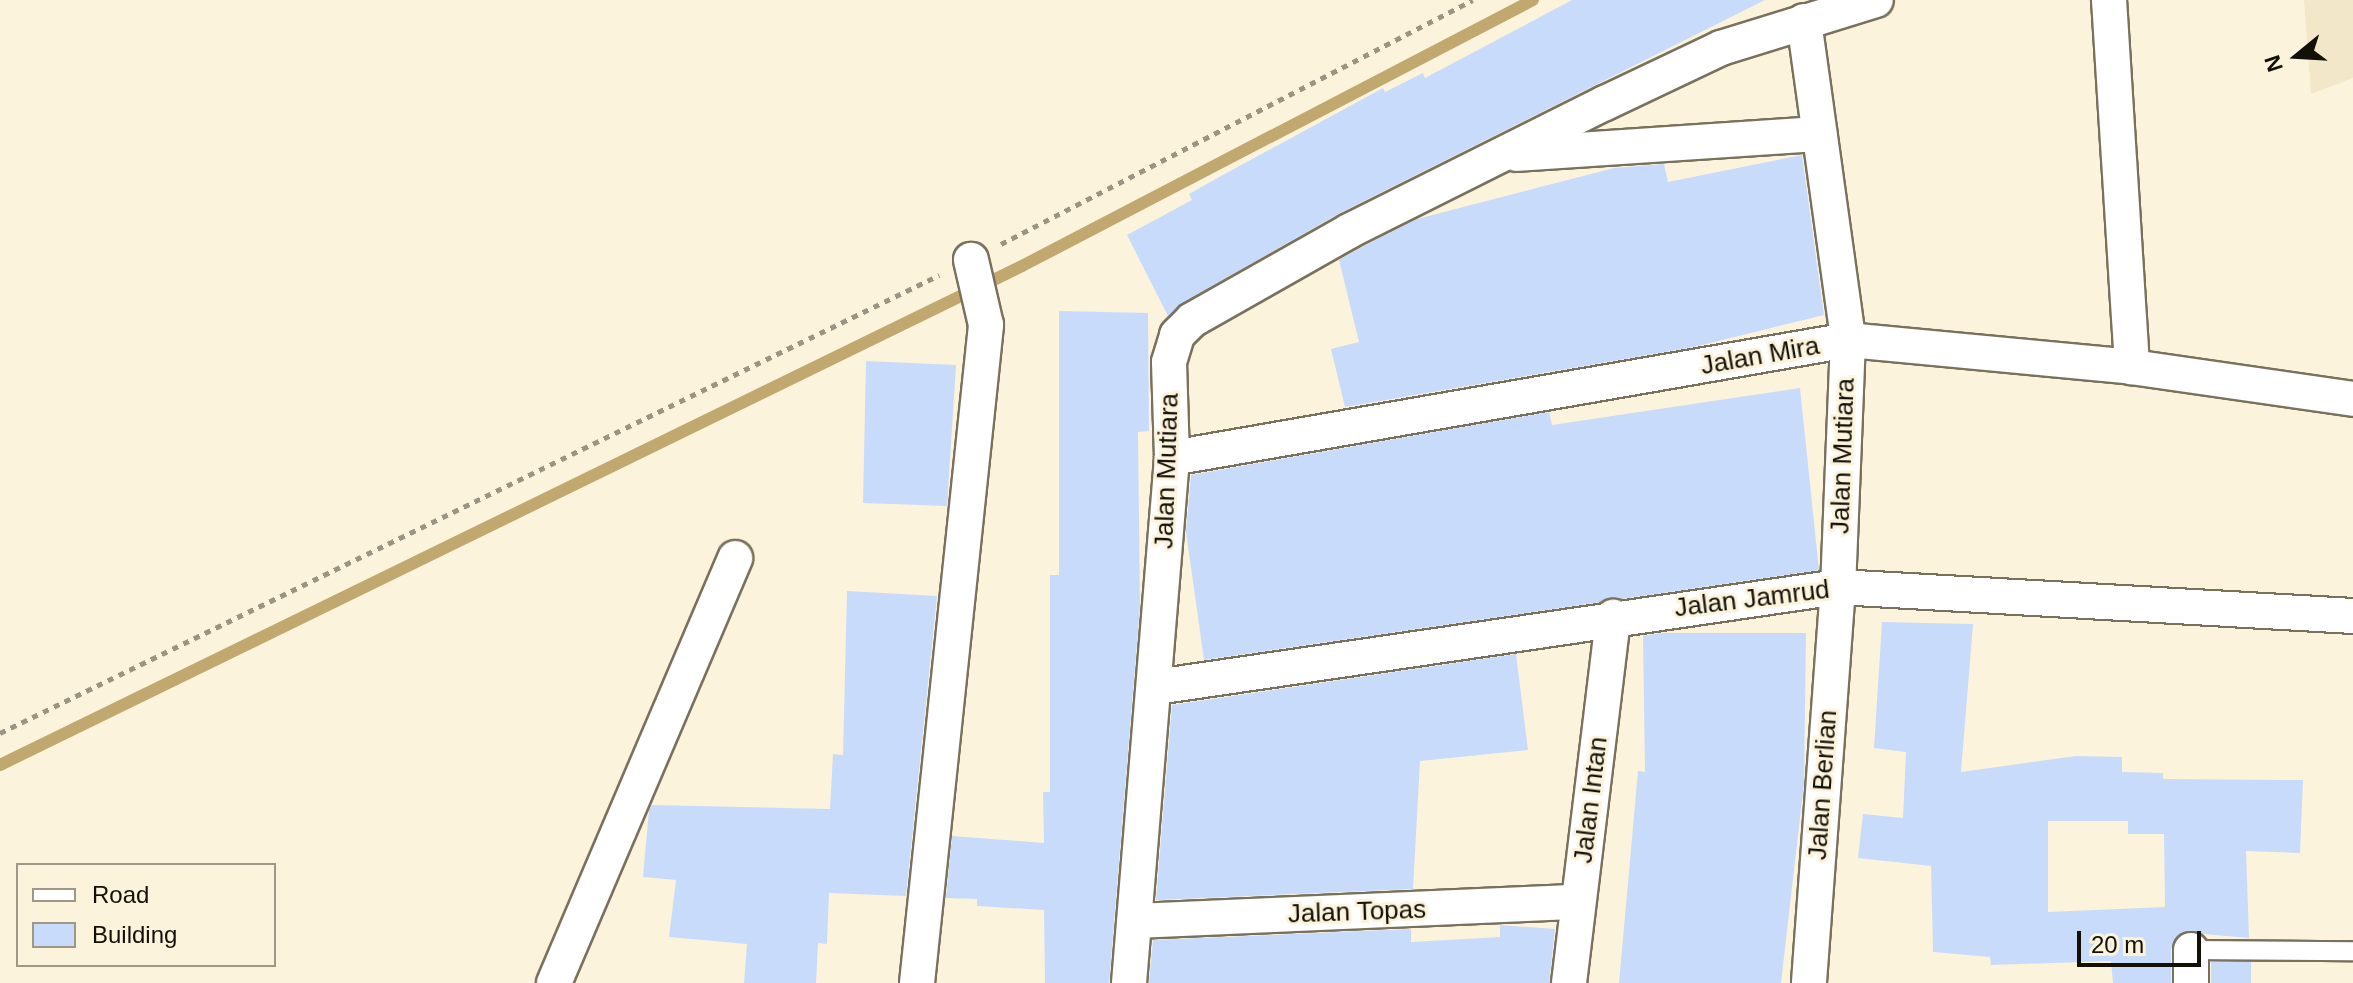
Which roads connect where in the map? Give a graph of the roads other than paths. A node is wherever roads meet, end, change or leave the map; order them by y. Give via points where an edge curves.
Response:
1 (1876, 0) edge
2 (2109, 0) edge
3 (1804, 21) junction
4 (1819, 134) junction
5 (1505, 155) junction
6 (972, 264) road end
7 (1848, 340) junction
8 (2132, 367) junction
9 (2353, 399) edge
10 (1172, 458) junction
11 (735, 558) dead end
12 (1838, 587) junction
13 (2353, 616) edge
14 (1613, 617) junction
15 (1156, 687) junction
16 (1578, 902) junction
17 (1135, 921) junction
18 (2353, 951) edge
19 (2191, 966) edge
20 (554, 983) edge
21 (917, 983) edge
22 (1129, 983) edge
23 (1569, 983) edge
24 (1809, 983) edge

1 - 3 street
2 - 8 street
3 - 4 street, Jalan Mutiara
3 - 5 street, Jalan Mutiara via 1721,48
4 - 5 street, Jalan Mutiara
4 - 7 street, Jalan Mutiara
5 - 10 street, Jalan Mutiara via 1349,231 1192,320 1177,335 1169,362
6 - 21 street via 986,325 979,419
7 - 8 street, Jalan Mira
7 - 10 street, Jalan Mira
7 - 12 street, Jalan Mutiara
8 - 9 street, Jalan Mira
10 - 15 street, Jalan Mutiara
11 - 20 street
12 - 13 street, Jalan Jamrud
12 - 14 street, Jalan Jamrud
12 - 24 street, Jalan Berlian
14 - 15 street, Jalan Jamrud
14 - 16 street, Jalan Intan
15 - 17 street, Jalan Mutiara
16 - 17 street, Jalan Topas
16 - 23 street, Jalan Intan
17 - 22 street, Jalan Mutiara
18 - 19 lane

